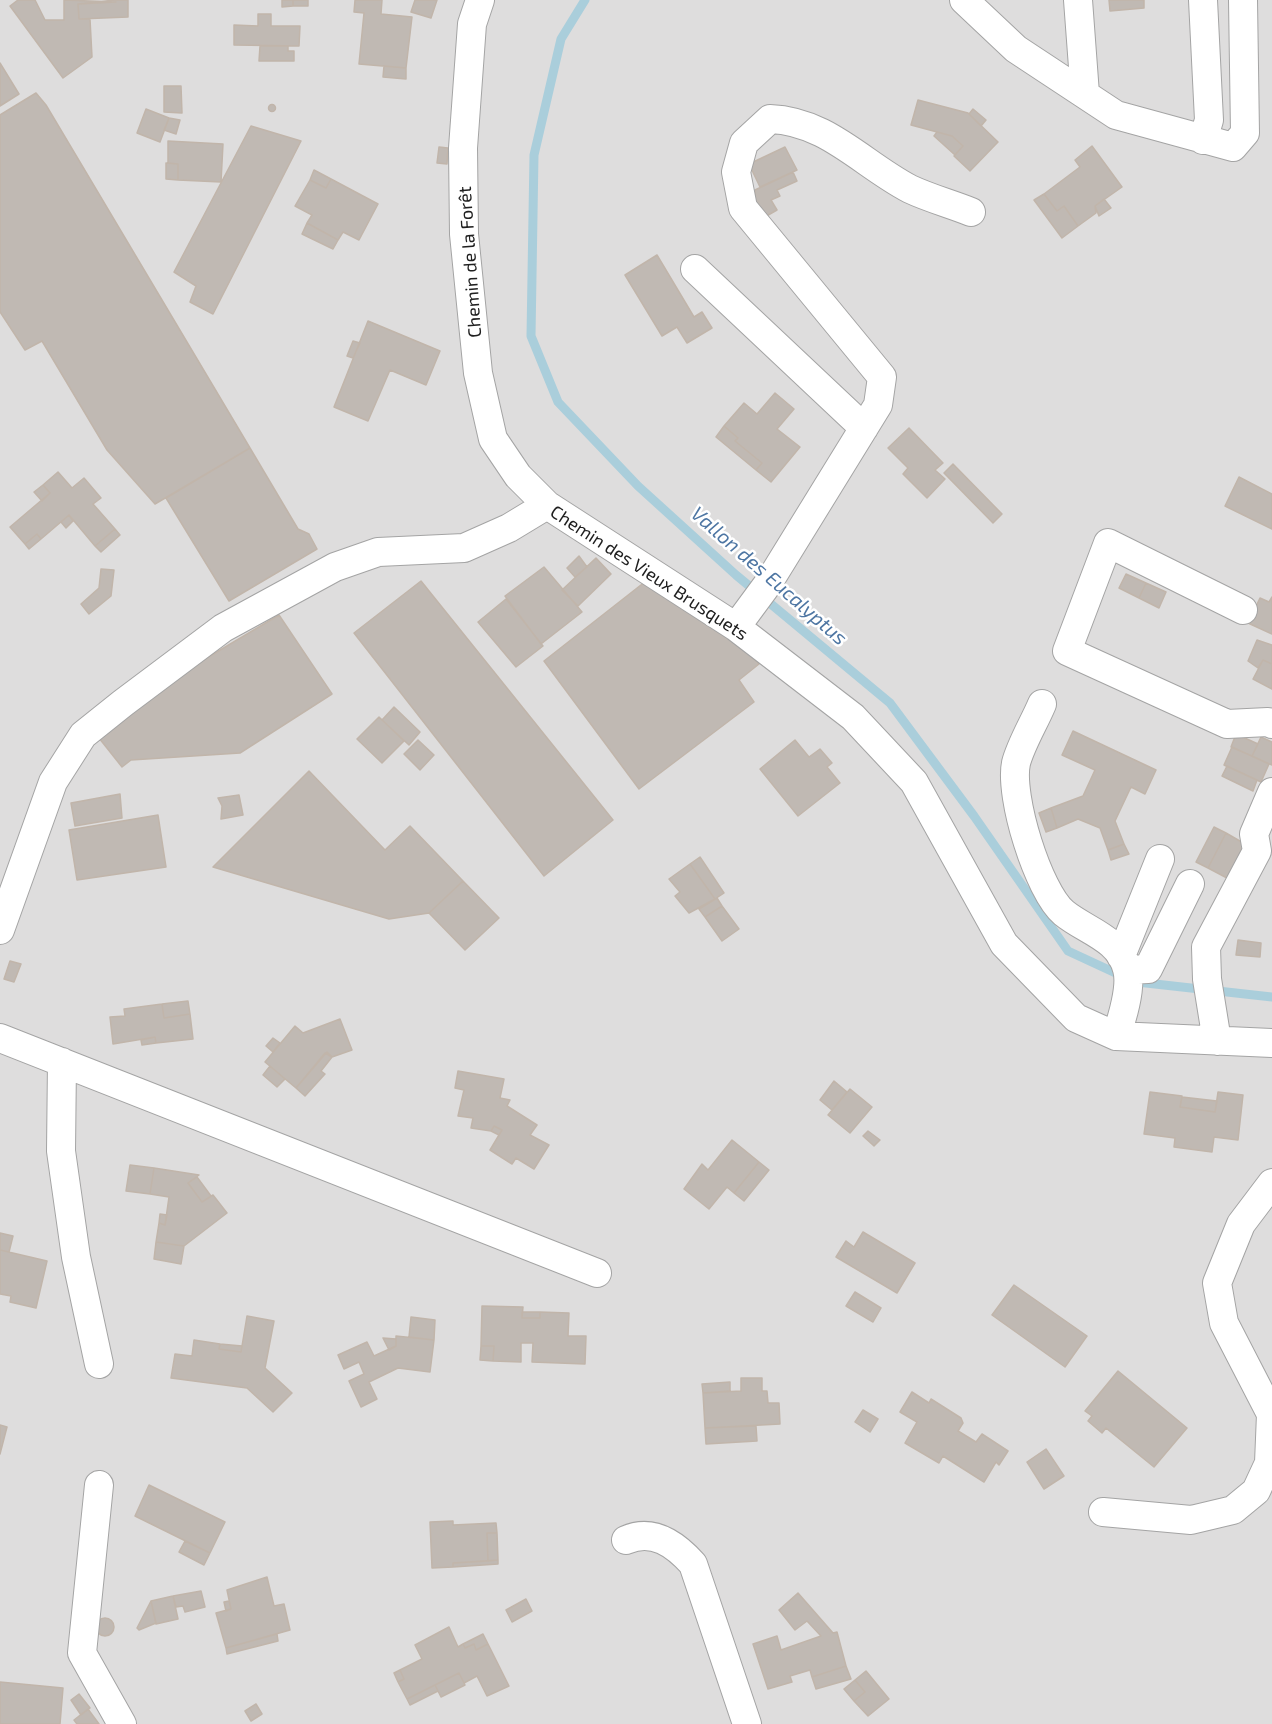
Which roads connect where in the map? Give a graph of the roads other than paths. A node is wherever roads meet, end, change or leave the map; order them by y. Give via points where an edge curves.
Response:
1 (480, 0) edge
2 (964, 0) edge
3 (1078, 0) edge
4 (1203, 0) edge
5 (1243, 0) edge
6 (1085, 94) junction
7 (1203, 140) junction
8 (971, 212) dead end
9 (695, 269) dead end
10 (864, 428) junction
11 (547, 505) junction
12 (1243, 610) dead end
13 (736, 627) junction
14 (1042, 704) dead end
15 (1272, 724) edge
16 (1272, 792) edge
17 (1160, 859) dead end
18 (1190, 884) dead end
19 (0, 930) edge
20 (1124, 963) junction
21 (1116, 1036) junction
22 (0, 1038) edge
23 (1217, 1041) junction
24 (1272, 1043) edge
25 (62, 1062) junction
26 (1272, 1183) edge
27 (597, 1273) dead end
28 (99, 1364) dead end
29 (99, 1485) dead end
30 (1103, 1512) dead end
31 (626, 1540) dead end
32 (122, 1724) edge
33 (747, 1724) edge

1 - 11 street, Chemin de la Forêt via 472,24 463,148 464,234 478,373 493,439 518,476
2 - 6 street via 1016,49
3 - 6 street
4 - 7 street via 1209,120
5 - 7 street via 1245,133 1233,147
6 - 7 street via 1116,115
8 - 10 street via 910,189 818,129 793,120 770,119 744,143 736,172 743,208 882,377 878,405
9 - 10 street
10 - 13 street
11 - 13 street, Chemin des Vieux Brusquets
11 - 19 street, Chemin des Vieux Brusquets via 464,548 378,552 335,567 223,628 123,703 83,735 53,782
12 - 15 street via 1108,543 1067,651 1227,724
13 - 21 street, Chemin des Vieux Brusquets via 853,717 914,782 1004,944 1076,1018
14 - 20 street via 1016,764 1020,820 1043,886 1063,912 1110,943
16 - 23 street via 1254,834 1257,851 1206,947
17 - 20 street
18 - 20 street via 1148,969
20 - 21 street via 1124,1012
21 - 23 street, Chemin des Vieux Brusquets
22 - 25 street
23 - 24 street, Chemin des Vieux Brusquets
25 - 27 street
25 - 28 street via 61,1151 76,1257
26 - 30 street via 1241,1224 1217,1283 1224,1323 1271,1414 1269,1463 1256,1491 1233,1510 1191,1520
29 - 32 street via 82,1653
31 - 33 street via 639,1534 674,1544 693,1564

